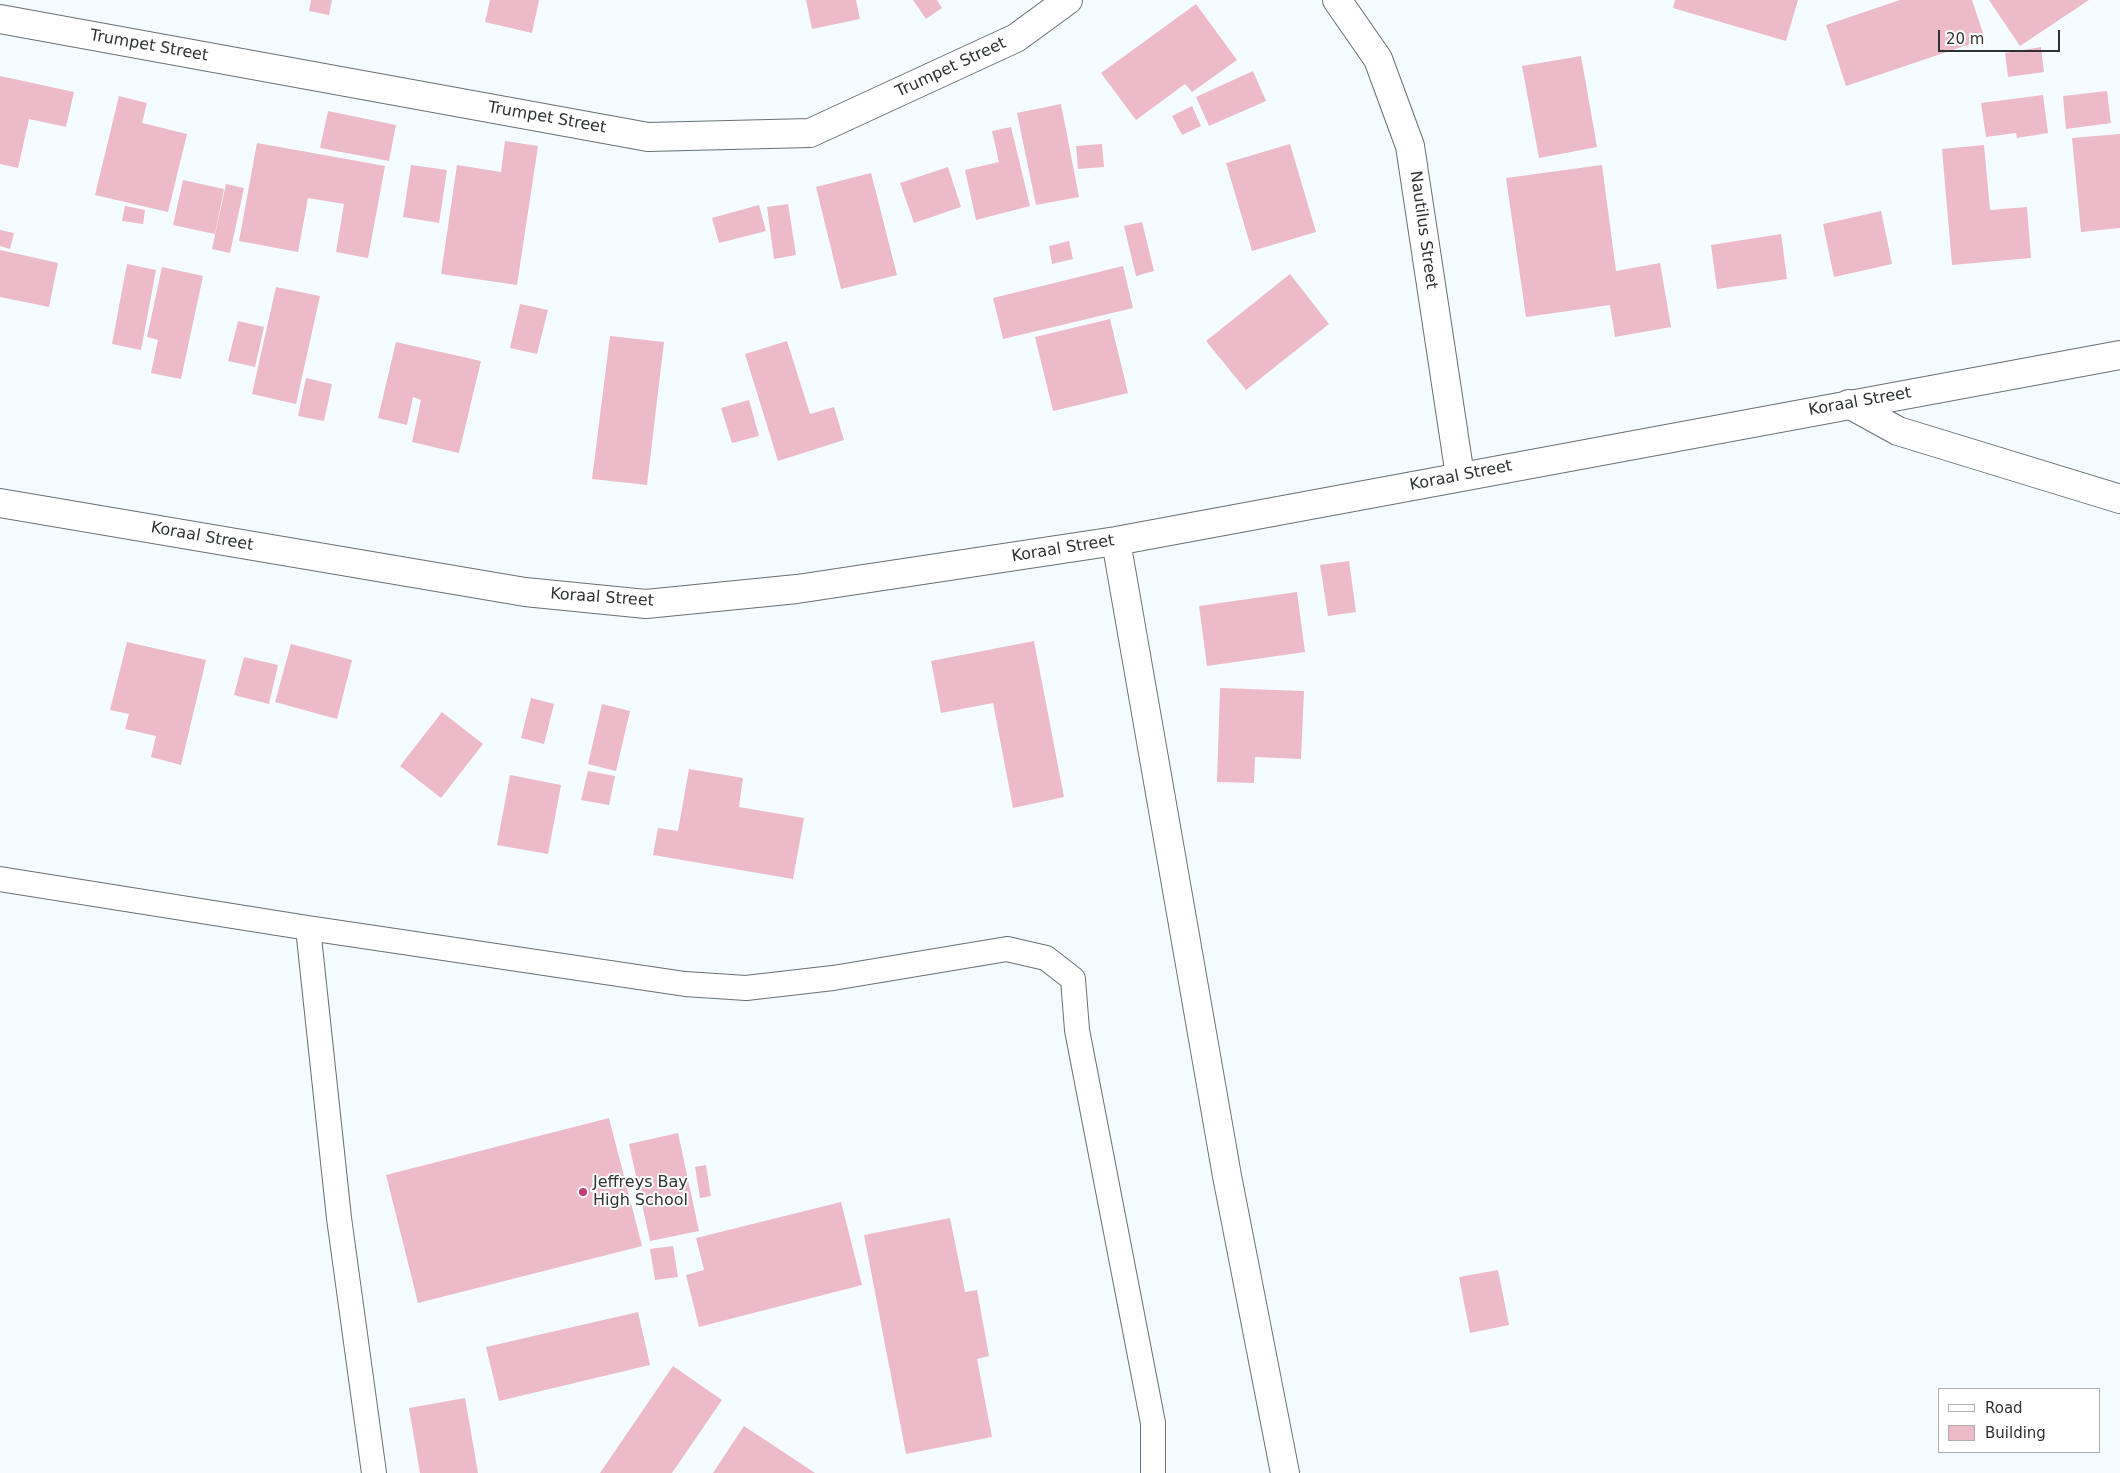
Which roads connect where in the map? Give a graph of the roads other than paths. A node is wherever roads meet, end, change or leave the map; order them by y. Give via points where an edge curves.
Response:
1 (1068, 0) edge
2 (1337, 0) edge
3 (0, 19) edge
4 (2120, 355) edge
5 (1850, 404) junction
6 (1460, 476) junction
7 (2120, 499) edge
8 (0, 504) edge
9 (1116, 541) junction
10 (0, 879) edge
11 (308, 928) junction
12 (374, 1473) edge
13 (1153, 1473) edge
14 (1285, 1473) edge

1 - 3 street, Trumpet Street via 1016,38 810,133 648,137
2 - 6 street, Nautilus Street via 1378,59 1410,146
4 - 5 street, Koraal Street
5 - 6 street, Koraal Street
5 - 7 street via 1898,432
6 - 9 street, Koraal Street
8 - 9 street, Koraal Street via 526,592 646,604 797,589
9 - 14 street via 1227,1176
10 - 11 lane
11 - 12 lane via 339,1218
11 - 13 lane via 685,984 746,988 833,978 1007,949 1046,958 1073,979 1077,1030 1153,1423

